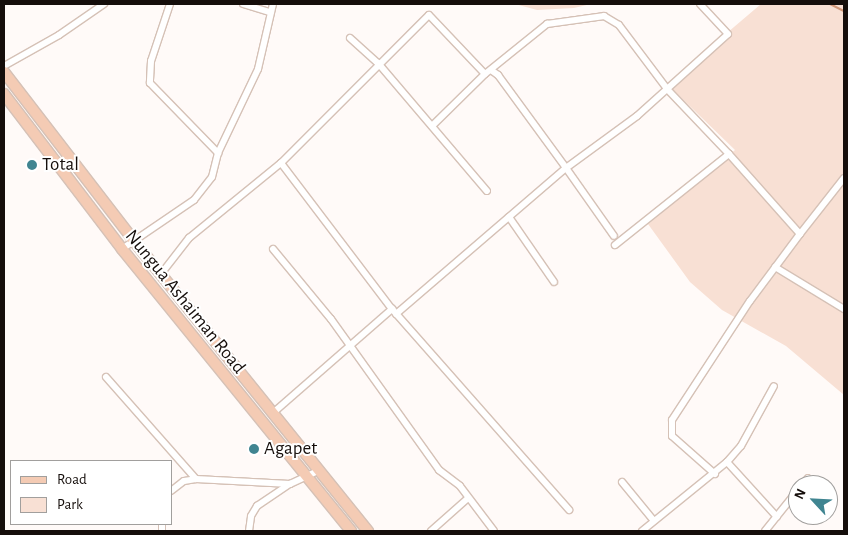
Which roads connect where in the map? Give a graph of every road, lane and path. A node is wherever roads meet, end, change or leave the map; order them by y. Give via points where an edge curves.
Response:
1 (104, 4) edge
2 (170, 4) edge
3 (243, 4) edge
4 (273, 4) edge
5 (700, 4) edge
6 (270, 12) junction
7 (350, 38) dead end
8 (378, 63) junction
9 (4, 66) edge
10 (4, 72) edge
11 (488, 72) junction
12 (668, 90) junction
13 (4, 94) edge
14 (432, 126) junction
15 (218, 153) junction
16 (729, 154) junction
17 (281, 163) junction
18 (566, 168) junction
19 (844, 178) edge
20 (487, 191) dead end
21 (509, 217) junction
22 (800, 234) junction
23 (614, 236) dead end
24 (134, 241) junction
25 (615, 245) dead end
26 (122, 249) junction
27 (273, 249) dead end
28 (775, 267) junction
29 (162, 274) junction
30 (554, 282) dead end
31 (844, 309) edge
32 (394, 311) junction
33 (351, 347) junction
34 (106, 377) dead end
35 (774, 386) dead end
36 (274, 412) junction
37 (727, 462) junction
38 (320, 470) junction
39 (715, 474) junction
40 (196, 478) junction
41 (308, 478) junction
42 (622, 482) dead end
43 (290, 484) junction
44 (172, 490) edge
45 (467, 499) junction
46 (788, 503) edge
47 (569, 510) dead end
48 (777, 517) junction
49 (654, 521) junction
50 (249, 531) edge
51 (351, 531) edge
52 (368, 531) edge
53 (430, 531) edge
54 (494, 531) edge
55 (642, 531) edge
56 (765, 531) edge

1 - 9 street via 59,35
2 - 15 street via 151,61 150,83
3 - 6 street
4 - 6 street
5 - 12 street via 728,34
6 - 15 street via 258,69
7 - 8 street
8 - 11 street via 429,14
8 - 14 street
8 - 17 street
10 - 24 main road, Nungua Ashaiman Road
11 - 12 street via 547,24 604,16 620,25
11 - 14 street
11 - 18 street via 498,75
12 - 16 street
12 - 18 street
13 - 26 main road, Nungua Ashaiman Road
14 - 20 street
15 - 24 street via 212,177 203,190
16 - 22 street
16 - 25 street
17 - 29 street via 189,238
17 - 32 street
18 - 21 street
18 - 23 street
19 - 22 street
21 - 30 street
21 - 32 street
22 - 28 street
24 - 26 street
24 - 29 main road, Nungua Ashaiman Road
26 - 41 main road, Nungua Ashaiman Road
27 - 33 street
28 - 31 street
28 - 39 street via 672,420 672,436
29 - 36 main road, Nungua Ashaiman Road
32 - 33 street
32 - 47 street
33 - 36 street
33 - 45 street via 432,461 456,482
34 - 40 street
35 - 37 street via 741,446
36 - 38 main road, Nungua Ashaiman Road
37 - 39 street
37 - 48 street
38 - 41 street
38 - 52 main road, Nungua Ashaiman Road
39 - 49 street
40 - 43 street
40 - 44 street via 184,481
41 - 43 street
41 - 51 main road, Nungua Ashaiman Road
42 - 49 street
43 - 50 street via 254,510
45 - 53 street
45 - 54 street
46 - 48 street
48 - 56 street
49 - 55 street

